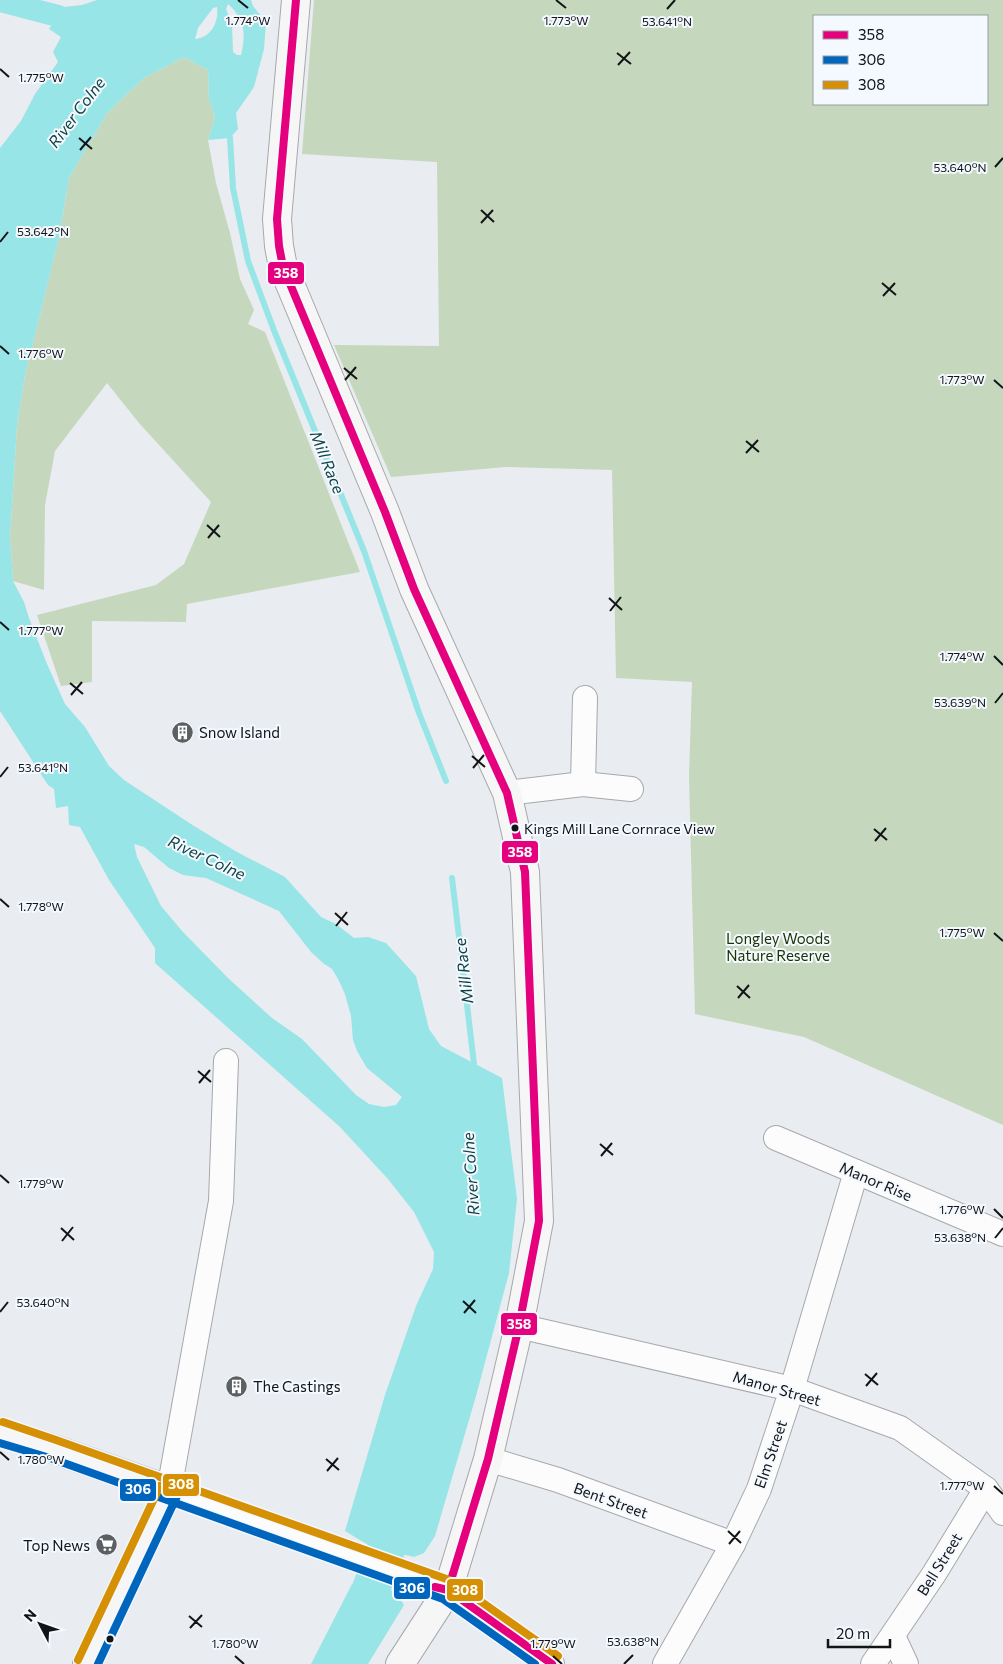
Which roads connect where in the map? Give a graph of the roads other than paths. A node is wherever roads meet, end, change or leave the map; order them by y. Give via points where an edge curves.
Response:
1 (296, 0) edge
2 (585, 698) dead end
3 (583, 784) junction
4 (631, 789) dead end
5 (507, 793) junction
6 (226, 1061) dead end
7 (776, 1138) dead end
8 (856, 1172) junction
9 (1003, 1234) edge
10 (519, 1326) junction
11 (792, 1389) junction
12 (0, 1432) edge
13 (488, 1459) junction
14 (986, 1489) junction
15 (168, 1490) junction
16 (1003, 1513) edge
17 (733, 1544) junction
18 (442, 1589) junction
19 (893, 1636) junction
20 (86, 1664) edge
21 (400, 1664) edge
22 (552, 1664) edge
23 (665, 1664) edge
24 (873, 1664) edge
25 (906, 1664) edge

1 - 5 street via 277,220 283,267 414,589
2 - 3 street
3 - 4 street
3 - 5 street
5 - 10 street via 525,872 539,1221
6 - 15 street via 221,1201
7 - 8 street, Manor Rise
8 - 9 street, Manor Rise
8 - 11 street, Elm Street
10 - 11 street, Manor Street
10 - 13 street
11 - 14 street, Manor Street via 900,1428
11 - 17 street, Elm Street via 759,1489
12 - 15 street
13 - 17 street, Bent Street via 558,1480
13 - 18 street
14 - 16 street, Manor Street
14 - 19 street, Bell Street
15 - 18 street
15 - 20 street
17 - 23 street, Elm Street
18 - 21 street
18 - 22 street
19 - 24 street, Bell Street
19 - 25 street

